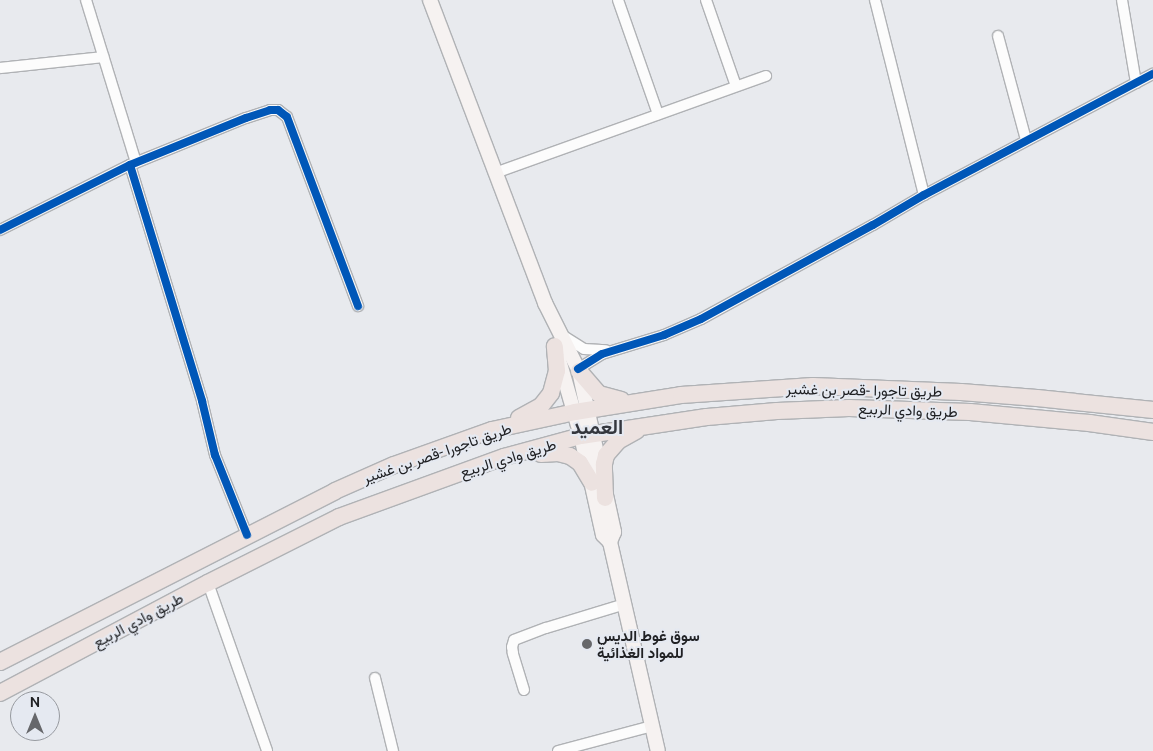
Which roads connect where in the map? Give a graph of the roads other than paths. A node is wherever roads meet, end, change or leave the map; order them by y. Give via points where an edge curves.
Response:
1 (86, 0) edge
2 (430, 0) edge
3 (618, 0) edge
4 (706, 0) edge
5 (875, 0) edge
6 (1122, 0) edge
7 (998, 36) dead end
8 (102, 57) junction
9 (0, 68) edge
10 (1153, 74) edge
11 (766, 76) dead end
12 (1136, 83) junction
13 (736, 86) junction
14 (658, 114) junction
15 (1026, 140) junction
16 (133, 164) junction
17 (495, 173) junction
18 (924, 195) junction
19 (0, 230) edge
20 (358, 306) dead end
21 (558, 340) junction
22 (612, 350) junction
23 (579, 370) junction
24 (636, 402) junction
25 (582, 410) junction
26 (1153, 410) edge
27 (650, 424) junction
28 (492, 430) junction
29 (1153, 432) edge
30 (587, 435) junction
31 (504, 457) junction
32 (592, 483) junction
33 (605, 498) junction
34 (247, 535) junction
35 (610, 542) junction
36 (156, 583) junction
37 (208, 583) junction
38 (625, 604) junction
39 (165, 606) junction
40 (0, 662) edge
41 (375, 678) dead end
42 (524, 690) dead end
43 (0, 693) edge
44 (652, 726) junction
45 (267, 751) edge
46 (393, 751) edge
47 (558, 751) edge
48 (658, 751) edge

1 - 8 street
2 - 17 main road
3 - 14 street
4 - 13 street
5 - 18 street
6 - 12 street
7 - 15 street
8 - 9 street
8 - 16 street
10 - 12 street
11 - 13 street
12 - 15 street
13 - 14 street
14 - 17 street
15 - 18 street
16 - 19 street
16 - 20 street via 270,110 282,112 287,117
16 - 34 street via 215,455
17 - 21 main road
18 - 22 street via 701,319 664,335
21 - 22 street via 584,349
21 - 23 main road
21 - 25 main road
21 - 28 highway via 556,378 546,400 535,410
22 - 23 street via 594,357
23 - 24 highway via 599,394 612,400
23 - 25 main road
24 - 25 highway, طريق تاجورا -قصر بن غشير
24 - 26 highway, طريق تاجورا -قصر بن غشير via 681,394 813,386 980,393
25 - 28 highway, طريق تاجورا -قصر بن غشير
25 - 30 main road
27 - 29 highway, طريق وادي الربيع via 777,411 849,408 970,412
27 - 30 highway, طريق وادي الربيع
27 - 33 highway via 611,447 604,464
28 - 34 highway, طريق تاجورا -قصر بن غشير via 335,490
30 - 31 highway, طريق وادي الربيع
30 - 32 main road
30 - 33 main road
31 - 32 highway via 564,454 580,463
31 - 37 highway, طريق وادي الربيع via 339,517
32 - 35 main road via 603,535
33 - 35 main road via 614,532
34 - 36 highway, طريق تاجورا -قصر بن غشير
35 - 38 main road
36 - 39 highway
36 - 40 highway, طريق تاجورا -قصر بن غشير
37 - 39 highway, طريق وادي الربيع
37 - 45 street
38 - 42 street via 514,640 513,653
38 - 44 main road
39 - 43 highway, طريق وادي الربيع
41 - 46 street
44 - 47 street
44 - 48 main road

